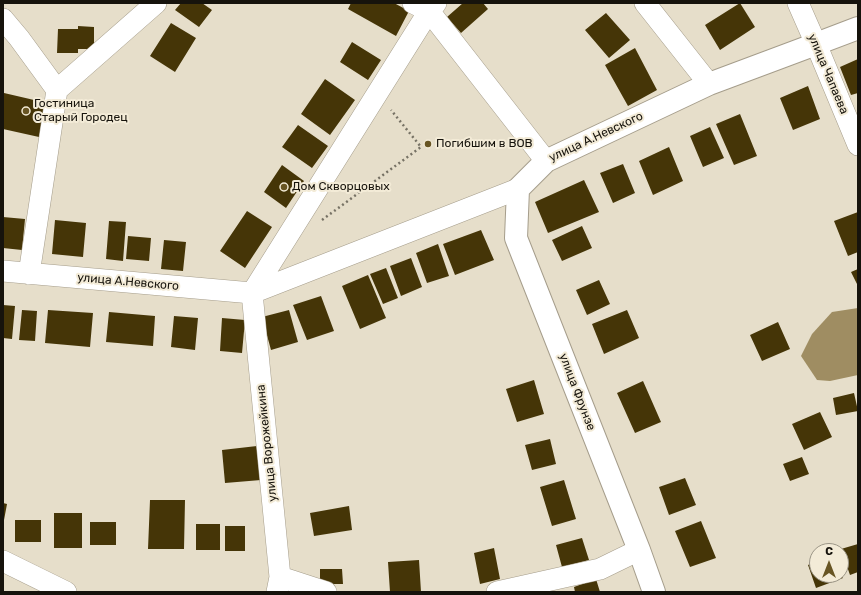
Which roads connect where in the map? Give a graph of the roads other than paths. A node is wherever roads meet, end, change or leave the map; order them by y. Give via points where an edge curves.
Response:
1 (156, 3) edge
2 (645, 3) edge
3 (798, 3) edge
4 (426, 6) edge
5 (3, 19) edge
6 (858, 28) edge
7 (816, 44) junction
8 (710, 84) junction
9 (57, 90) junction
10 (858, 145) edge
11 (546, 161) junction
12 (518, 189) junction
13 (3, 271) edge
14 (29, 274) junction
15 (252, 293) junction
16 (639, 550) junction
17 (3, 561) edge
18 (279, 585) edge
19 (66, 592) edge
20 (326, 592) edge
21 (497, 592) edge
22 (654, 592) edge

1 - 9 street
2 - 8 street
3 - 7 street, улица Чапаева
4 - 11 street
4 - 15 street via 378,94
5 - 9 street
6 - 7 street, улица А.Невского
7 - 8 street, улица А.Невского
7 - 10 street, улица Чапаева
8 - 11 street, улица А.Невского
9 - 14 street
11 - 12 street, улица А.Невского
12 - 15 street, улица А.Невского
12 - 16 street, улица Фрунзе via 516,238
13 - 14 street, улица А.Невского
14 - 15 street, улица А.Невского
15 - 18 street, улица Ворожейкина
16 - 21 street via 600,568
16 - 22 street, улица Фрунзе
17 - 19 street
18 - 20 street

